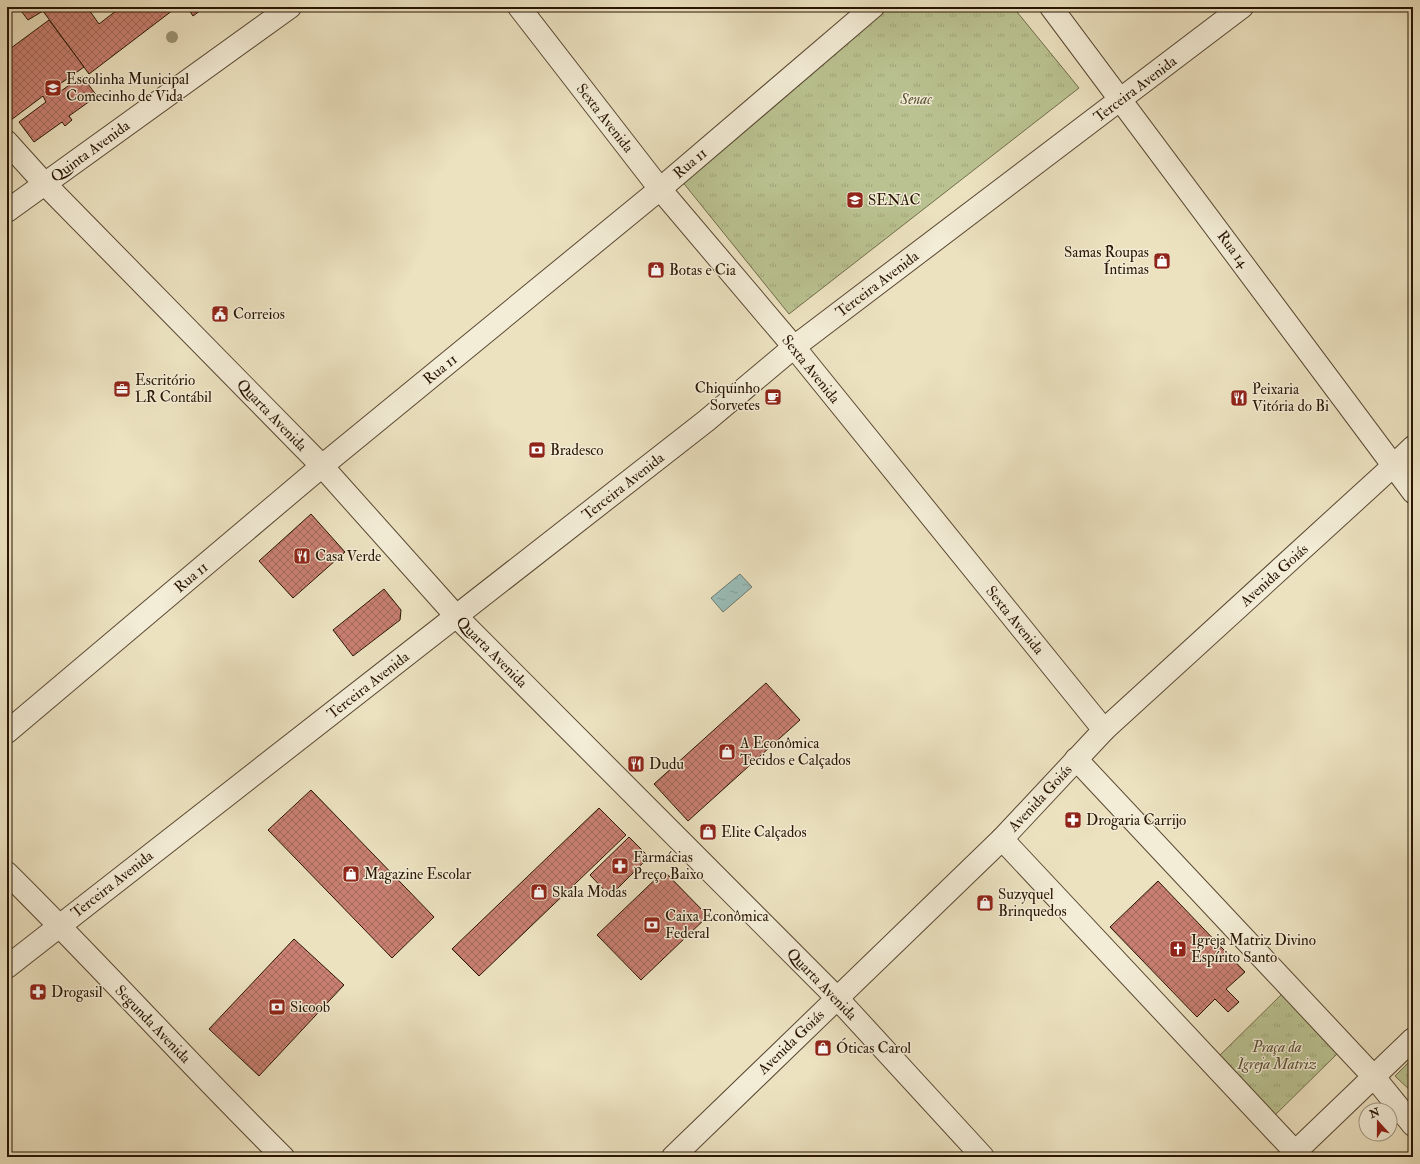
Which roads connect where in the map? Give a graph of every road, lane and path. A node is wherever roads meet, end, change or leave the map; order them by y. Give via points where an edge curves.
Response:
1 (290, 7) edge
2 (519, 7) edge
3 (873, 7) edge
4 (1052, 7) edge
5 (1242, 7) edge
6 (1122, 99) junction
7 (7, 142) edge
8 (44, 183) junction
9 (660, 189) junction
10 (7, 211) edge
11 (794, 347) junction
12 (1413, 447) edge
13 (322, 466) junction
14 (1393, 466) junction
15 (1413, 492) edge
16 (457, 617) junction
17 (1104, 730) junction
18 (7, 732) edge
19 (1076, 759) junction
20 (1002, 839) junction
21 (7, 873) edge
22 (60, 925) junction
23 (7, 967) edge
24 (836, 998) junction
25 (1413, 1039) edge
26 (1374, 1077) junction
27 (1413, 1125) edge
28 (1295, 1155) edge
29 (283, 1157) edge
30 (674, 1157) edge
31 (983, 1157) edge

1 - 8 street, Quinta Avenida
2 - 9 street, Sexta Avenida
3 - 9 street, Rua 11
4 - 6 street, Rua 14
5 - 6 street, Terceira Avenida
6 - 11 street, Terceira Avenida
6 - 14 street, Rua 14
7 - 8 street, Quarta Avenida
8 - 10 street, Quinta Avenida
8 - 13 street, Quarta Avenida
9 - 11 street, Sexta Avenida
9 - 13 street, Rua 11
11 - 16 street, Terceira Avenida via 706,421
11 - 17 street, Sexta Avenida
12 - 14 street, Avenida Goiás
13 - 16 street, Quarta Avenida
13 - 18 street, Rua 11
14 - 15 street, Rua 14
14 - 17 street, Avenida Goiás
16 - 22 street, Terceira Avenida
16 - 24 street, Quarta Avenida
17 - 19 street, Avenida Goiás
19 - 20 street, Avenida Goiás
19 - 26 street
20 - 24 street, Avenida Goiás
20 - 28 street
21 - 22 street, Segunda Avenida
22 - 23 street, Terceira Avenida
22 - 29 street, Segunda Avenida
24 - 30 street, Avenida Goiás
24 - 31 street, Quarta Avenida
25 - 26 street
26 - 27 street
26 - 28 street

